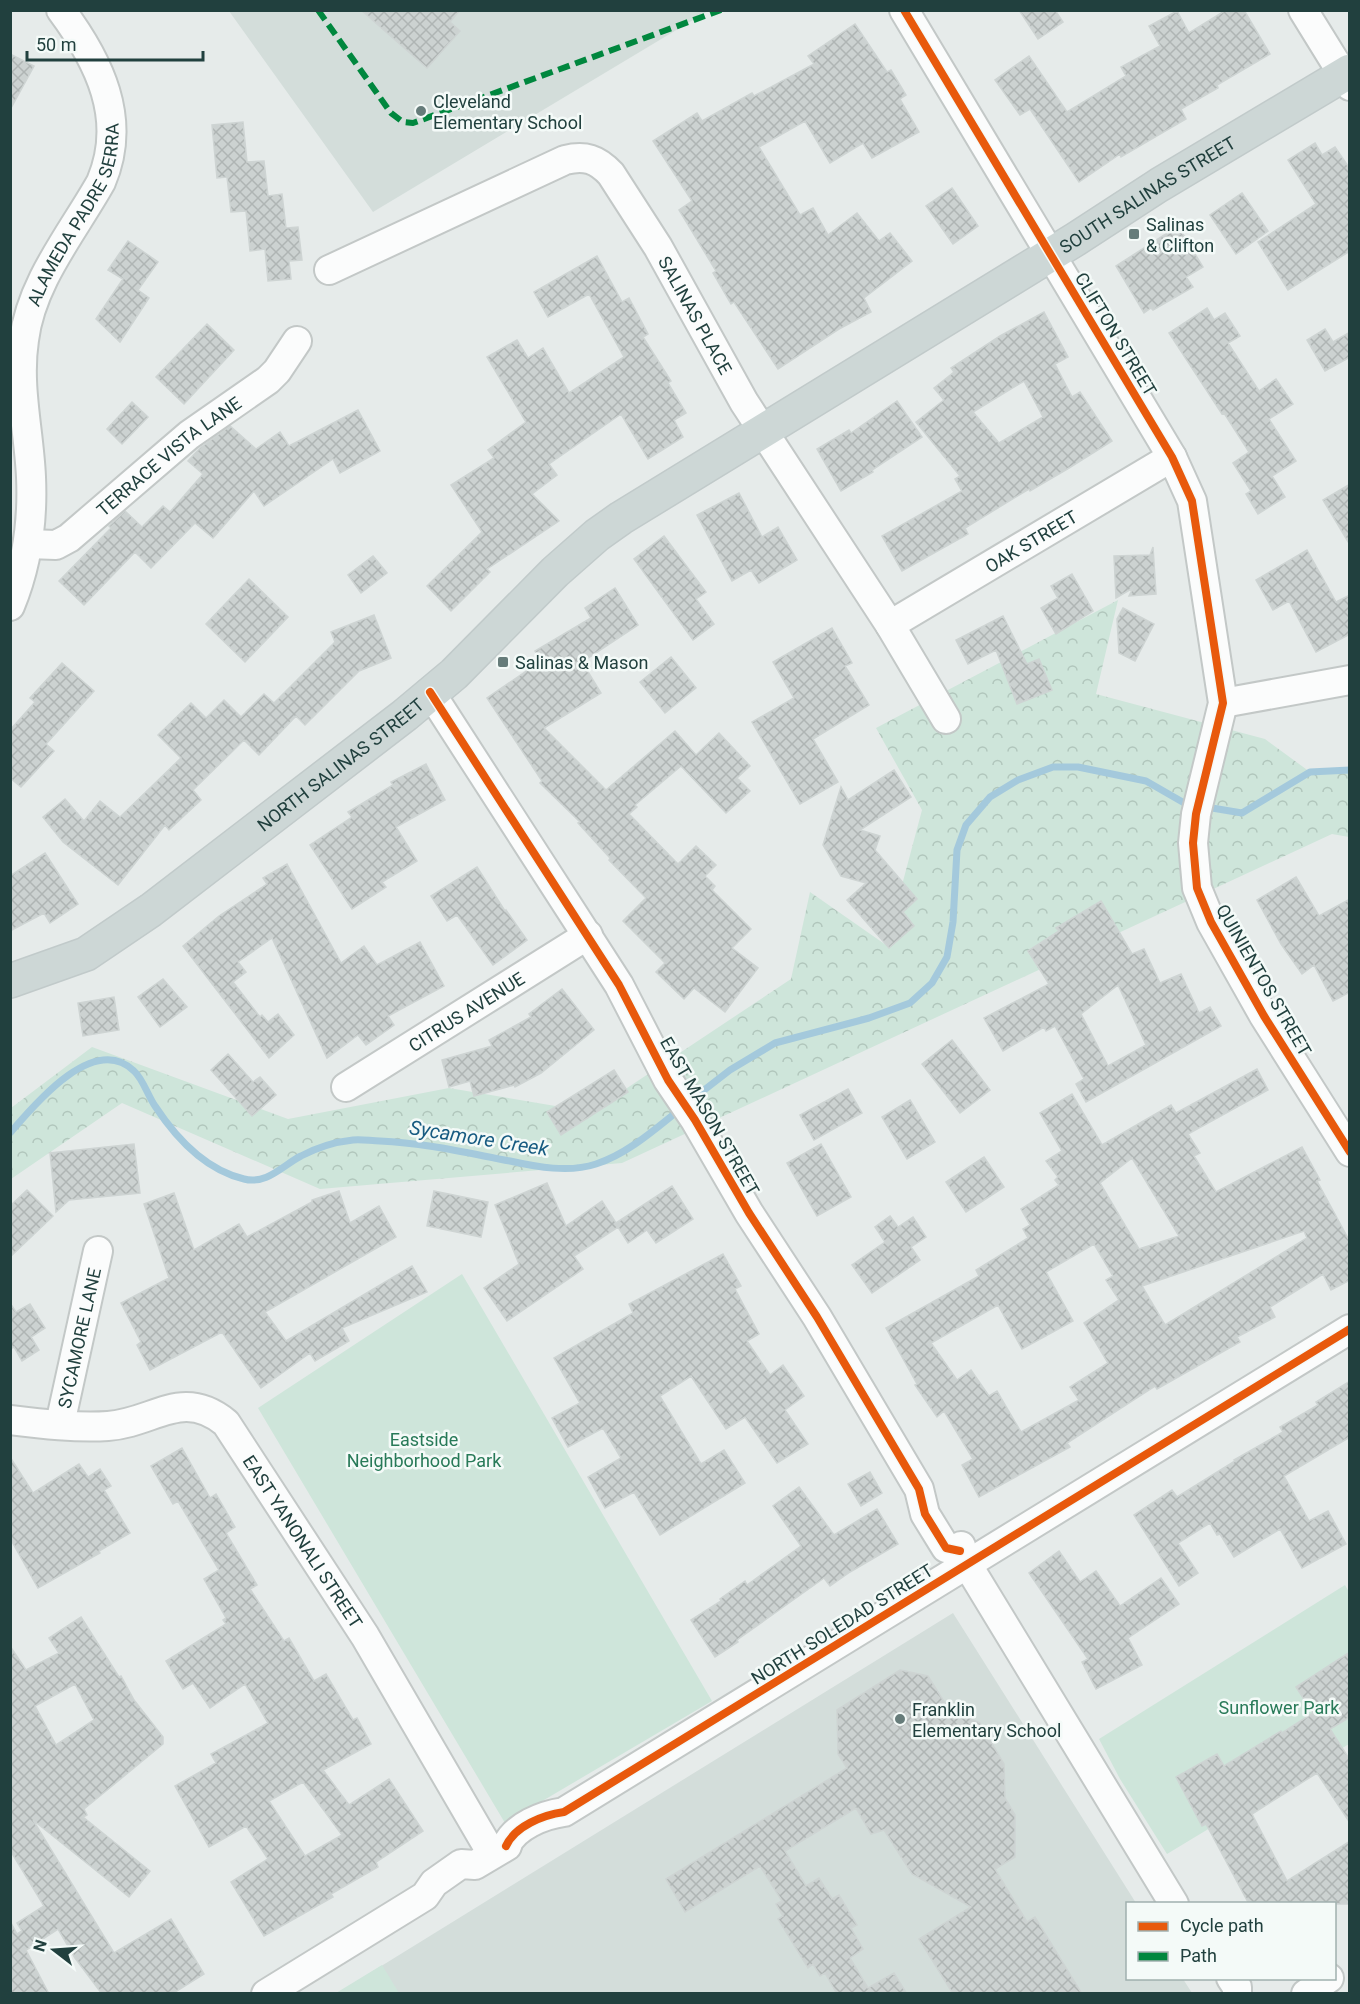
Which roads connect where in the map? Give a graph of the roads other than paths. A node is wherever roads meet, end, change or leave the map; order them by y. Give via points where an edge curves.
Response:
1 (61, 10) edge
2 (904, 10) edge
3 (1303, 10) edge
4 (1347, 77) edge
5 (1051, 254) junction
6 (329, 270) dead end
7 (297, 341) dead end
8 (16, 357) edge
9 (763, 432) junction
10 (1172, 457) junction
11 (28, 543) junction
12 (10, 606) edge
13 (890, 625) junction
14 (1350, 680) edge
15 (430, 692) junction
16 (1223, 704) junction
17 (946, 719) dead end
18 (588, 935) junction
19 (10, 981) edge
20 (346, 1087) dead end
21 (1350, 1152) edge
22 (98, 1251) dead end
23 (1350, 1329) edge
24 (10, 1420) edge
25 (60, 1424) junction
26 (963, 1557) junction
27 (491, 1855) junction
28 (1173, 1902) edge
29 (1350, 1966) edge
30 (1336, 1974) edge
31 (1212, 1980) edge
32 (1232, 1980) edge
33 (1326, 1980) edge
34 (266, 1994) edge
35 (1218, 1994) edge
36 (1237, 1994) edge
37 (1306, 1994) edge

1 - 8 street, ALAMEDA PADRE SERRA via 98,72 111,114 112,142 101,182 41,286
2 - 5 street, CLIFTON STREET
3 - 4 street
4 - 5 main road, SOUTH SALINAS STREET via 1159,185
5 - 9 main road, SOUTH SALINAS STREET
5 - 10 street, CLIFTON STREET
6 - 9 street, SALINAS PLACE via 565,160 590,158 611,174 658,247
7 - 11 street, TERRACE VISTA LANE via 268,380 189,435 69,538 56,545
8 - 11 street, ALAMEDA PADRE SERRA via 31,477
9 - 13 street, SALINAS PLACE
9 - 15 main road, NORTH SALINAS STREET via 597,535 454,674
10 - 13 street, OAK STREET
10 - 16 street, CLIFTON STREET via 1192,501
11 - 12 street, ALAMEDA PADRE SERRA
13 - 17 street, SALINAS PLACE
14 - 16 street
15 - 18 street, EAST MASON STREET
15 - 19 main road, NORTH SALINAS STREET via 128,926 86,954
16 - 21 street, QUINIENTOS STREET via 1196,814 1193,843 1197,888 1211,922 1264,1016
18 - 20 street, CITRUS AVENUE
18 - 26 street, EAST MASON STREET via 668,1080 817,1317 919,1489 936,1502 962,1538
22 - 25 street, SYCAMORE LANE
23 - 26 street, NORTH SOLEDAD STREET
24 - 25 street, EAST YANONALI STREET
25 - 27 street, EAST YANONALI STREET via 110,1425 184,1406 208,1411 226,1423 365,1636
26 - 27 street, NORTH SOLEDAD STREET via 564,1812 557,1827 520,1847
26 - 28 street, EAST MASON STREET
27 - 34 street via 444,1897 425,1896
29 - 30 street
31 - 35 street
32 - 36 street
33 - 37 street

